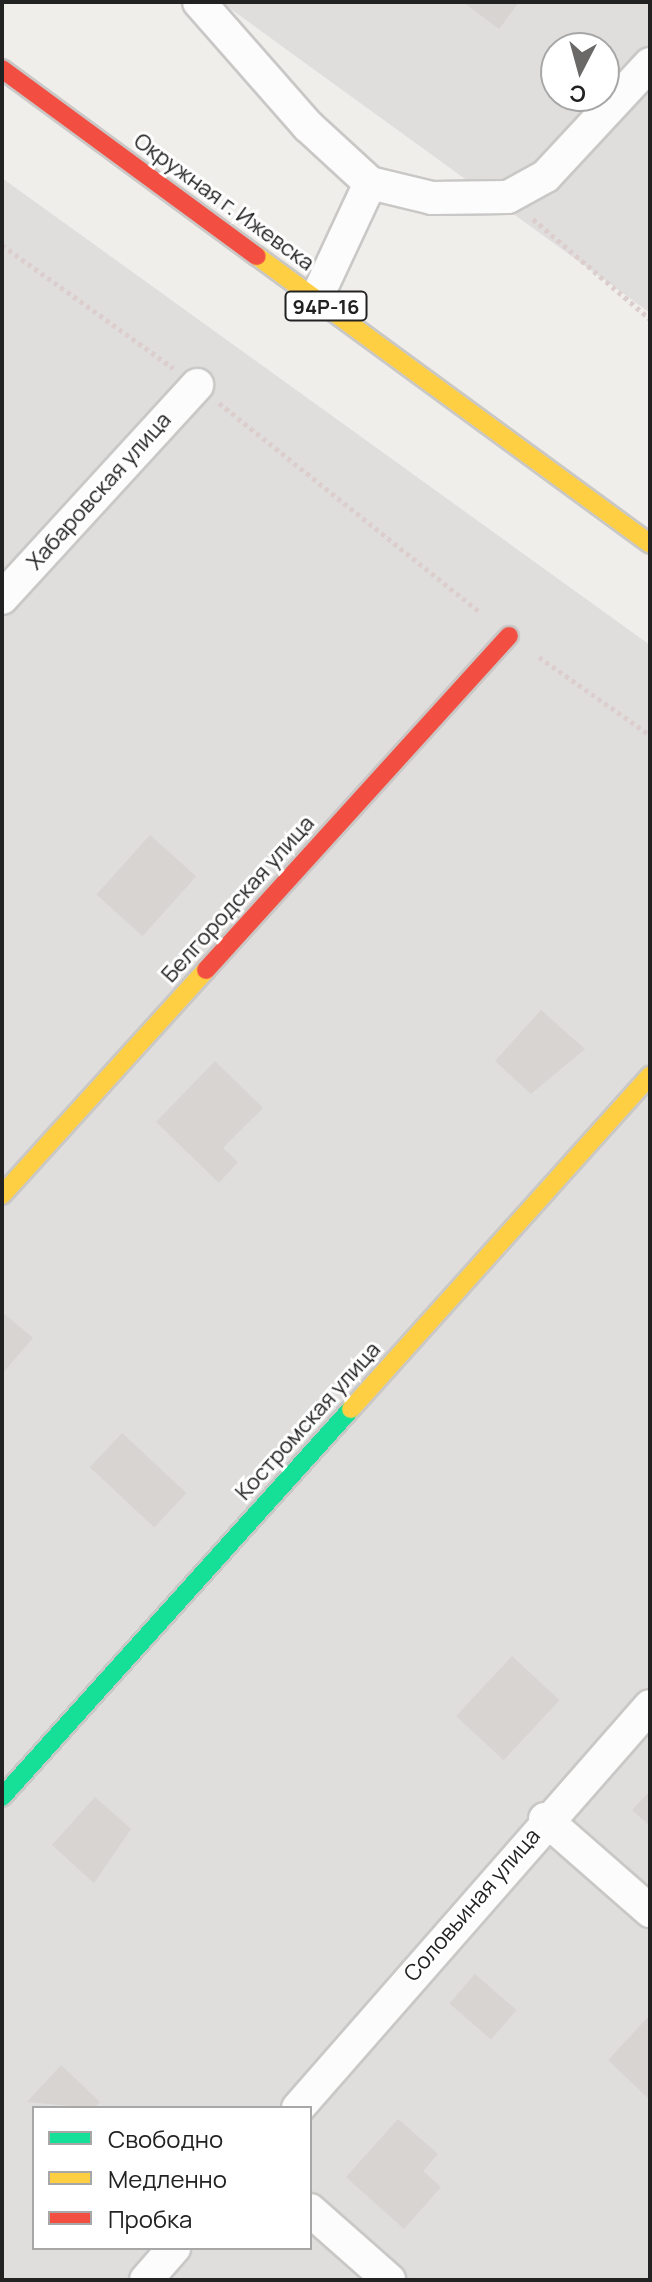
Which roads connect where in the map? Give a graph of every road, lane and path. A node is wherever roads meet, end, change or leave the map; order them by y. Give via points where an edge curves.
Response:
1 (214, 7) edge
2 (650, 64) edge
3 (2, 69) edge
4 (370, 183) junction
5 (508, 197) junction
6 (2, 245) edge
7 (316, 299) junction
8 (650, 319) edge
9 (197, 385) junction
10 (650, 544) edge
11 (2, 598) edge
12 (509, 636) junction
13 (650, 735) edge
14 (650, 1076) edge
15 (2, 1195) edge
16 (650, 1706) edge
17 (2, 1797) edge
18 (545, 1819) junction
19 (650, 1911) edge
20 (300, 2106) edge
21 (312, 2212) edge
22 (172, 2250) edge
23 (146, 2280) edge
24 (389, 2280) edge

1 - 4 street via 247,62
2 - 5 street via 546,176
3 - 7 street, Окружная г. Ижевска / 94Р-16
4 - 5 street via 432,198
4 - 7 street
5 - 8 path
6 - 9 path
7 - 10 street, Окружная г. Ижевска / 94Р-16
9 - 11 street, Хабаровская улица
9 - 12 path
12 - 13 path
12 - 15 street, Белгородская улица
14 - 17 street, Костромская улица
16 - 18 street, Соловьиная улица
18 - 19 street
18 - 20 street, Соловьиная улица
21 - 24 street
22 - 23 street

